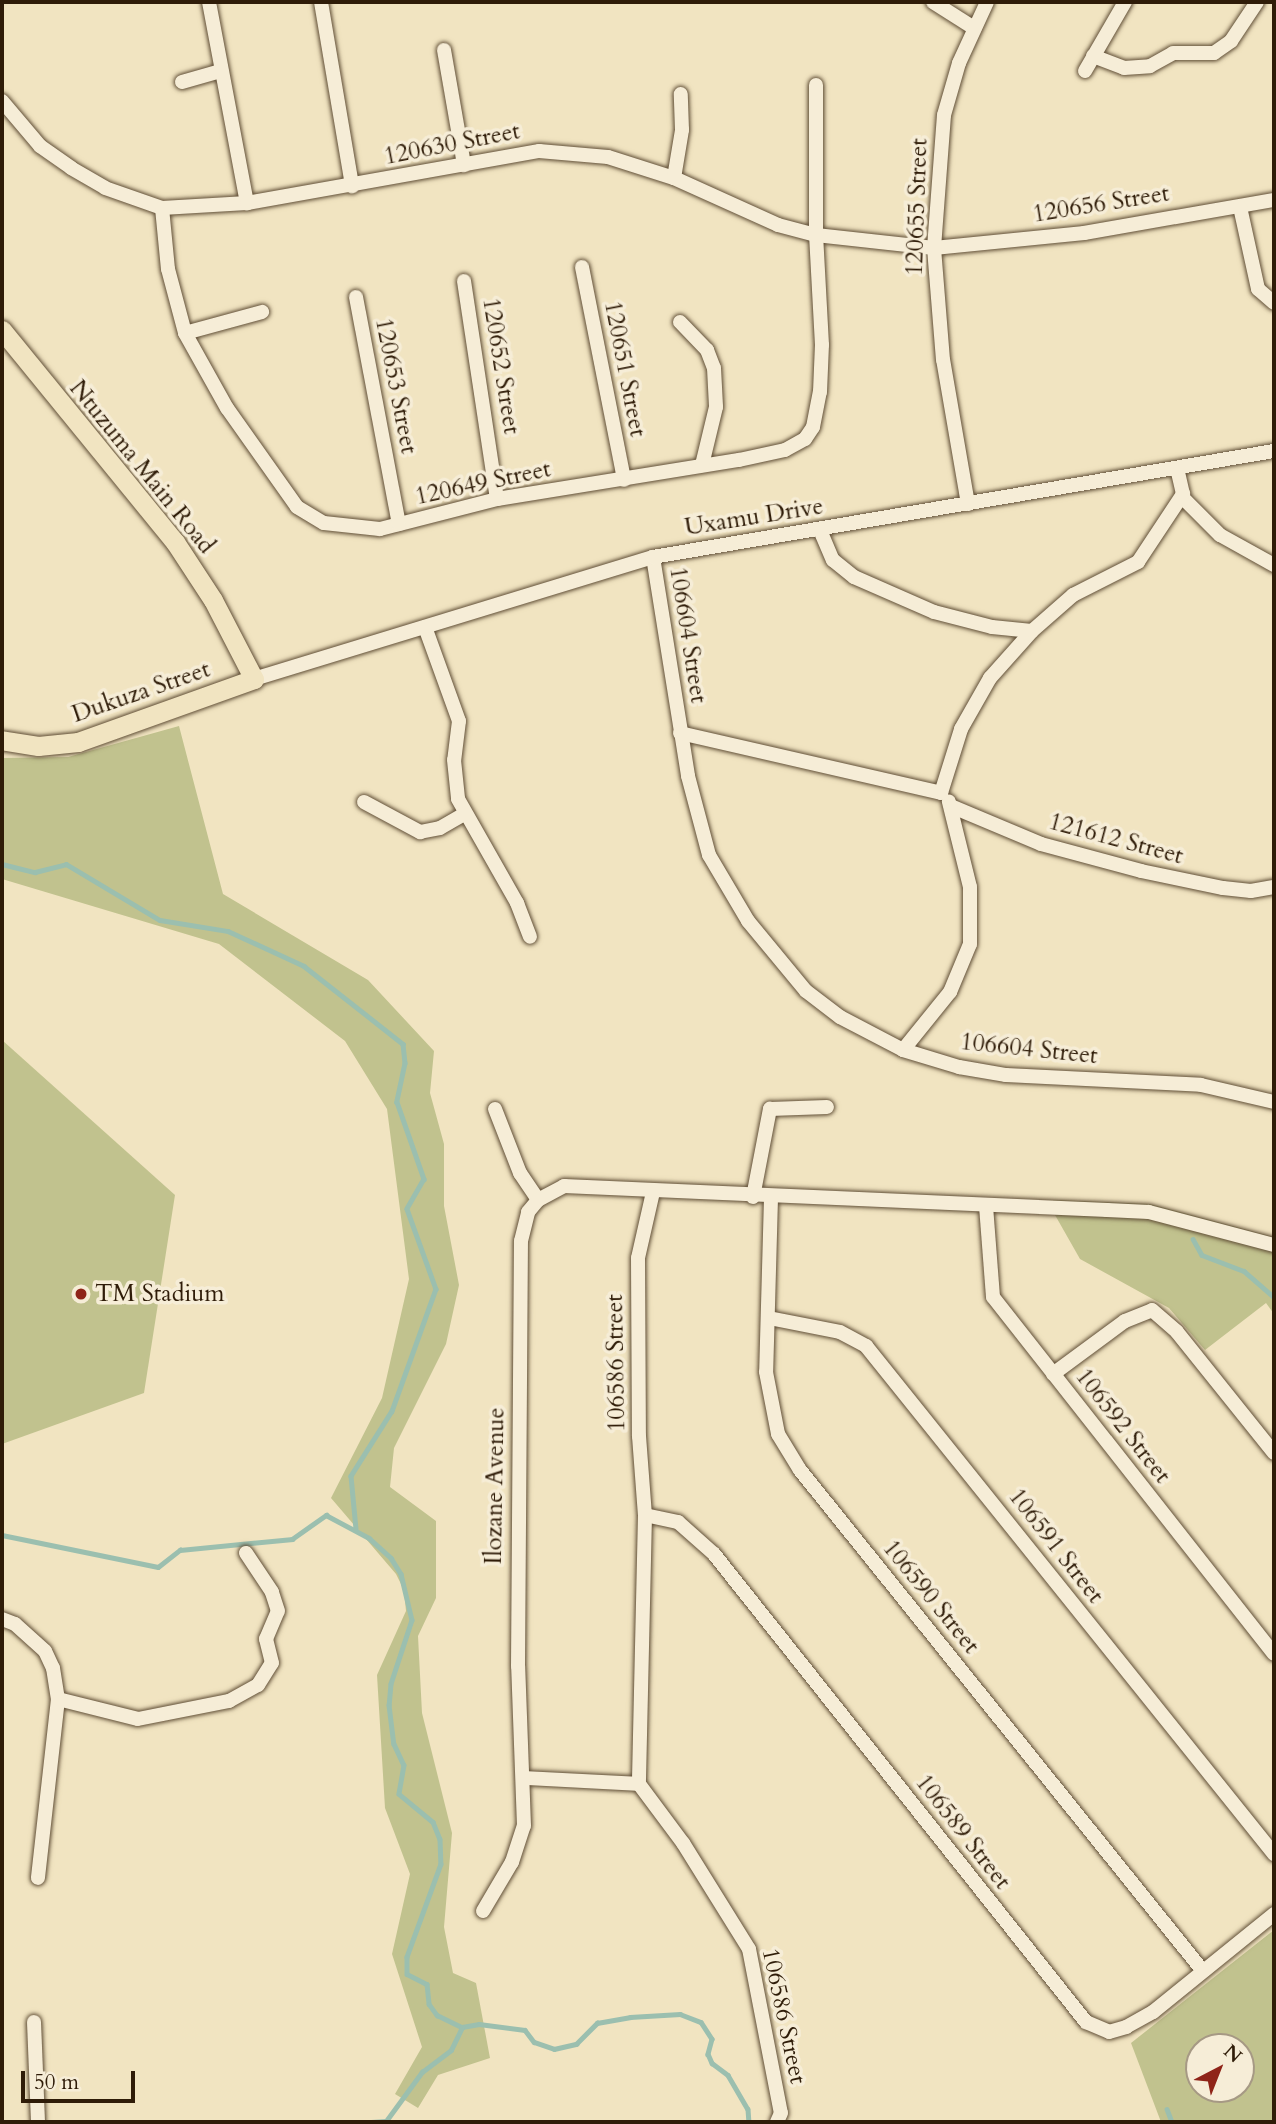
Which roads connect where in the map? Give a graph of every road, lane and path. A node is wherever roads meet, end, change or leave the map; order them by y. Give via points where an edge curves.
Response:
1 (209, 2) edge
2 (321, 2) edge
3 (933, 2) edge
4 (987, 2) edge
5 (1125, 2) edge
6 (1257, 2) edge
7 (974, 28) junction
8 (444, 50) dead end
9 (1093, 56) junction
10 (221, 71) junction
11 (1085, 71) dead end
12 (182, 82) dead end
13 (816, 85) dead end
14 (681, 93) dead end
15 (2, 101) edge
16 (464, 165) junction
17 (674, 178) junction
18 (352, 186) junction
19 (1274, 200) edge
20 (247, 203) junction
21 (1240, 207) junction
22 (162, 208) junction
23 (816, 235) junction
24 (934, 248) junction
25 (582, 267) dead end
26 (464, 281) dead end
27 (356, 297) dead end
28 (1274, 303) edge
29 (262, 312) dead end
30 (680, 322) dead end
31 (2, 330) edge
32 (185, 333) junction
33 (1274, 451) edge
34 (702, 465) junction
35 (1177, 469) junction
36 (624, 480) junction
37 (1182, 496) junction
38 (497, 499) junction
39 (968, 504) junction
40 (399, 524) junction
41 (820, 530) junction
42 (653, 557) junction
43 (1274, 565) edge
44 (425, 627) junction
45 (1032, 631) junction
46 (254, 679) junction
47 (680, 733) junction
48 (2, 740) edge
49 (941, 793) junction
50 (364, 802) dead end
51 (953, 807) junction
52 (464, 814) junction
53 (1274, 887) edge
54 (530, 937) dead end
55 (903, 1050) junction
56 (1274, 1102) edge
57 (827, 1107) dead end
58 (495, 1110) dead end
59 (653, 1192) junction
60 (753, 1197) junction
61 (771, 1198) junction
62 (538, 1200) junction
63 (986, 1206) junction
64 (1274, 1245) edge
65 (769, 1318) junction
66 (1053, 1374) junction
67 (1274, 1453) edge
68 (645, 1516) junction
69 (246, 1553) dead end
70 (2, 1619) edge
71 (1274, 1654) edge
72 (58, 1699) junction
73 (525, 1778) junction
74 (639, 1784) junction
75 (1274, 1854) edge
76 (38, 1878) dead end
77 (483, 1911) dead end
78 (1274, 1914) edge
79 (1203, 1971) junction
80 (34, 2022) dead end
81 (38, 2122) edge
82 (777, 2122) edge

1 - 10 street
2 - 18 street
3 - 7 street
4 - 7 street, 120655 Street
5 - 9 street
6 - 9 street via 1231,41 1214,52 1173,53 1139,68 1124,68
7 - 24 street, 120655 Street via 944,115
8 - 16 street
9 - 11 street
10 - 12 street
10 - 20 street
13 - 23 street, 120649 Street
14 - 17 street via 682,130
15 - 22 street, 120630 Street via 40,145 71,167 105,187
16 - 17 street, 120630 Street via 564,151 608,157
16 - 18 street, 120630 Street
17 - 23 street, 120630 Street via 778,225
18 - 20 street, 120630 Street
19 - 21 street, 120656 Street
20 - 22 street, 120630 Street
21 - 24 street, 120656 Street via 1084,233
21 - 28 street via 1258,289
22 - 32 street, 120649 Street via 168,270
23 - 24 street, 120630 Street
23 - 34 street, 120649 Street via 822,345 813,427 805,439 785,450
24 - 39 street, 120655 Street via 943,360
25 - 36 street, 120651 Street
26 - 38 street, 120652 Street via 478,349
27 - 40 street, 120653 Street
29 - 32 street
30 - 34 street via 707,350 715,368 716,408
31 - 46 main road, Ntuzuma Main Road via 175,542 214,600
32 - 40 street, 120649 Street via 227,408 297,507 324,523 348,527
33 - 35 street, Uxamu Drive
34 - 36 street, 120649 Street
35 - 37 street
35 - 39 street, Uxamu Drive
36 - 38 street, 120649 Street
37 - 43 street via 1220,535
37 - 45 street via 1138,562 1073,595
38 - 40 street, 120649 Street
39 - 41 street, Uxamu Drive
41 - 42 street, Uxamu Drive
41 - 45 street via 833,560 854,577 934,612 992,627
42 - 44 street, Uxamu Drive
42 - 47 street, 106604 Street
44 - 46 street, Uxamu Drive
44 - 52 street via 459,721 454,780
45 - 49 street via 976,698
46 - 48 main road, Dukuza Street via 78,742 38,746
47 - 49 street
47 - 55 street, 106604 Street via 709,855 748,921 806,991 840,1017
49 - 51 street
50 - 52 street via 420,832 440,828
51 - 53 street, 121612 Street via 1041,844 1141,871 1223,888
51 - 55 street via 973,909 970,944 950,992
52 - 54 street via 517,903
55 - 56 street, 106604 Street via 959,1067 1006,1074 1201,1086
57 - 60 street via 770,1109
58 - 62 street via 520,1173
59 - 60 street
59 - 62 street via 564,1186
59 - 68 street, 106586 Street via 638,1258 639,1436
60 - 61 street
61 - 63 street
61 - 65 street, 106590 Street
62 - 73 street, Ilozane Avenue via 528,1212 521,1241 517,1640
63 - 64 street via 1149,1212
63 - 66 street, 106592 Street via 993,1297
65 - 75 street, 106591 Street via 840,1332 866,1346
65 - 79 street, 106590 Street via 768,1400 778,1434 800,1470
66 - 67 street via 1125,1321 1152,1310 1177,1332
66 - 71 street, 106592 Street
68 - 74 street, 106586 Street
68 - 79 street, 106589 Street via 678,1522 714,1554 1086,2022 1109,2032 1126,2027 1153,2012
69 - 72 street via 278,1611 266,1639 272,1663 258,1685 229,1701 138,1719
70 - 72 street via 15,1624 45,1651
72 - 76 street
73 - 74 street
73 - 77 street, Ilozane Avenue via 524,1826 518,1847
74 - 82 street, 106586 Street via 683,1843 749,1950 781,2113
78 - 79 street, 106589 Street
80 - 81 street

